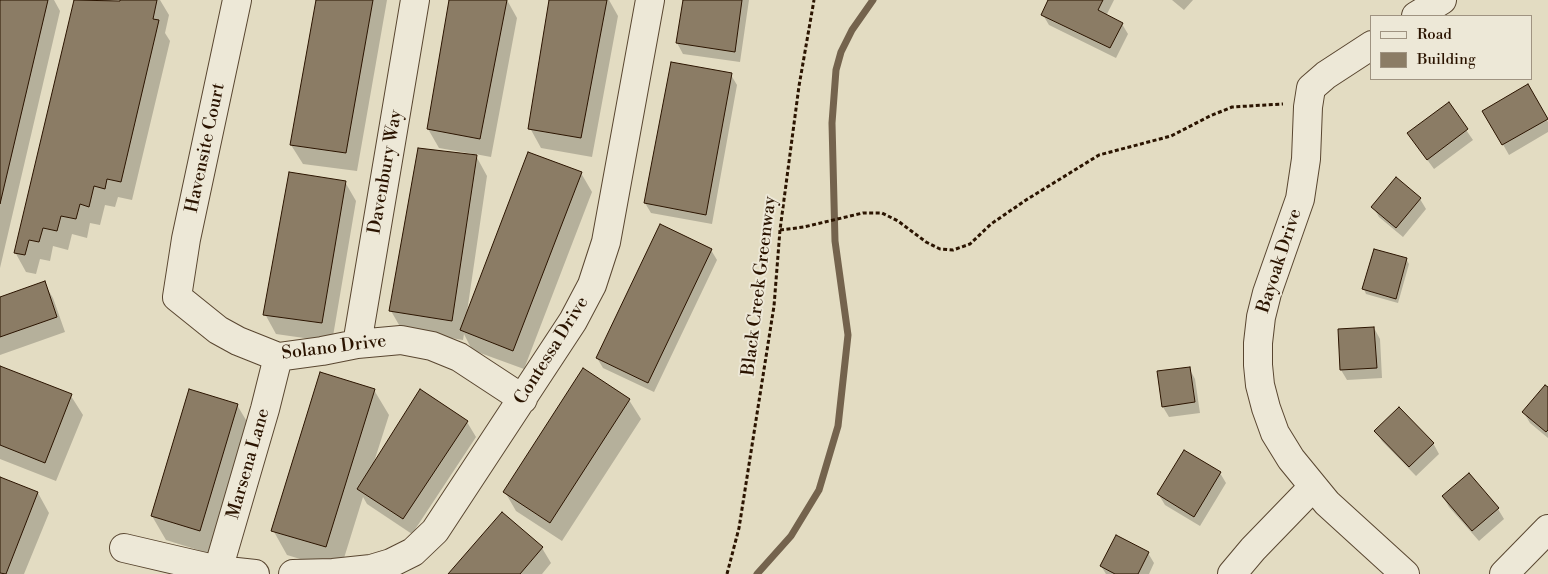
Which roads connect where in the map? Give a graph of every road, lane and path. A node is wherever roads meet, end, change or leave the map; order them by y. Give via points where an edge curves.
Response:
1 (236, 0) edge
2 (415, 0) edge
3 (650, 0) edge
4 (814, 0) edge
5 (1442, 0) edge
6 (1418, 15) edge
7 (1370, 46) edge
8 (1286, 104) dead end
9 (780, 230) junction
10 (177, 297) joint
11 (357, 344) junction
12 (278, 357) junction
13 (523, 399) junction
14 (1313, 487) junction
15 (1548, 529) edge
16 (124, 548) dead end
17 (218, 570) junction
18 (256, 574) edge
19 (293, 574) edge
20 (727, 574) edge
21 (1232, 574) edge
22 (1404, 574) edge
23 (1504, 574) edge

1 - 10 street, Havensite Court
2 - 11 street, Davenbury Way
3 - 13 street, Contessa Drive via 606,242 592,285 573,322
4 - 9 path, Black Creek Greenway
5 - 6 street
7 - 14 street, Bayoak Drive via 1312,88 1300,199 1261,317 1258,343 1260,386 1275,433
8 - 9 path via 1232,107 1171,136 1100,155 1026,200 991,224 970,244 953,250 940,249 926,242 882,212
9 - 20 path, Black Creek Greenway via 774,306 740,528
10 - 12 street, Solano Drive via 225,334
11 - 12 street, Solano Drive
11 - 13 street, Solano Drive via 401,340 432,346 459,357
12 - 17 street, Marsena Lane
13 - 19 street, Contessa Drive via 435,531 413,552 371,569
14 - 21 street
14 - 22 street, Bayoak Drive
15 - 23 street
16 - 17 street
17 - 18 street

